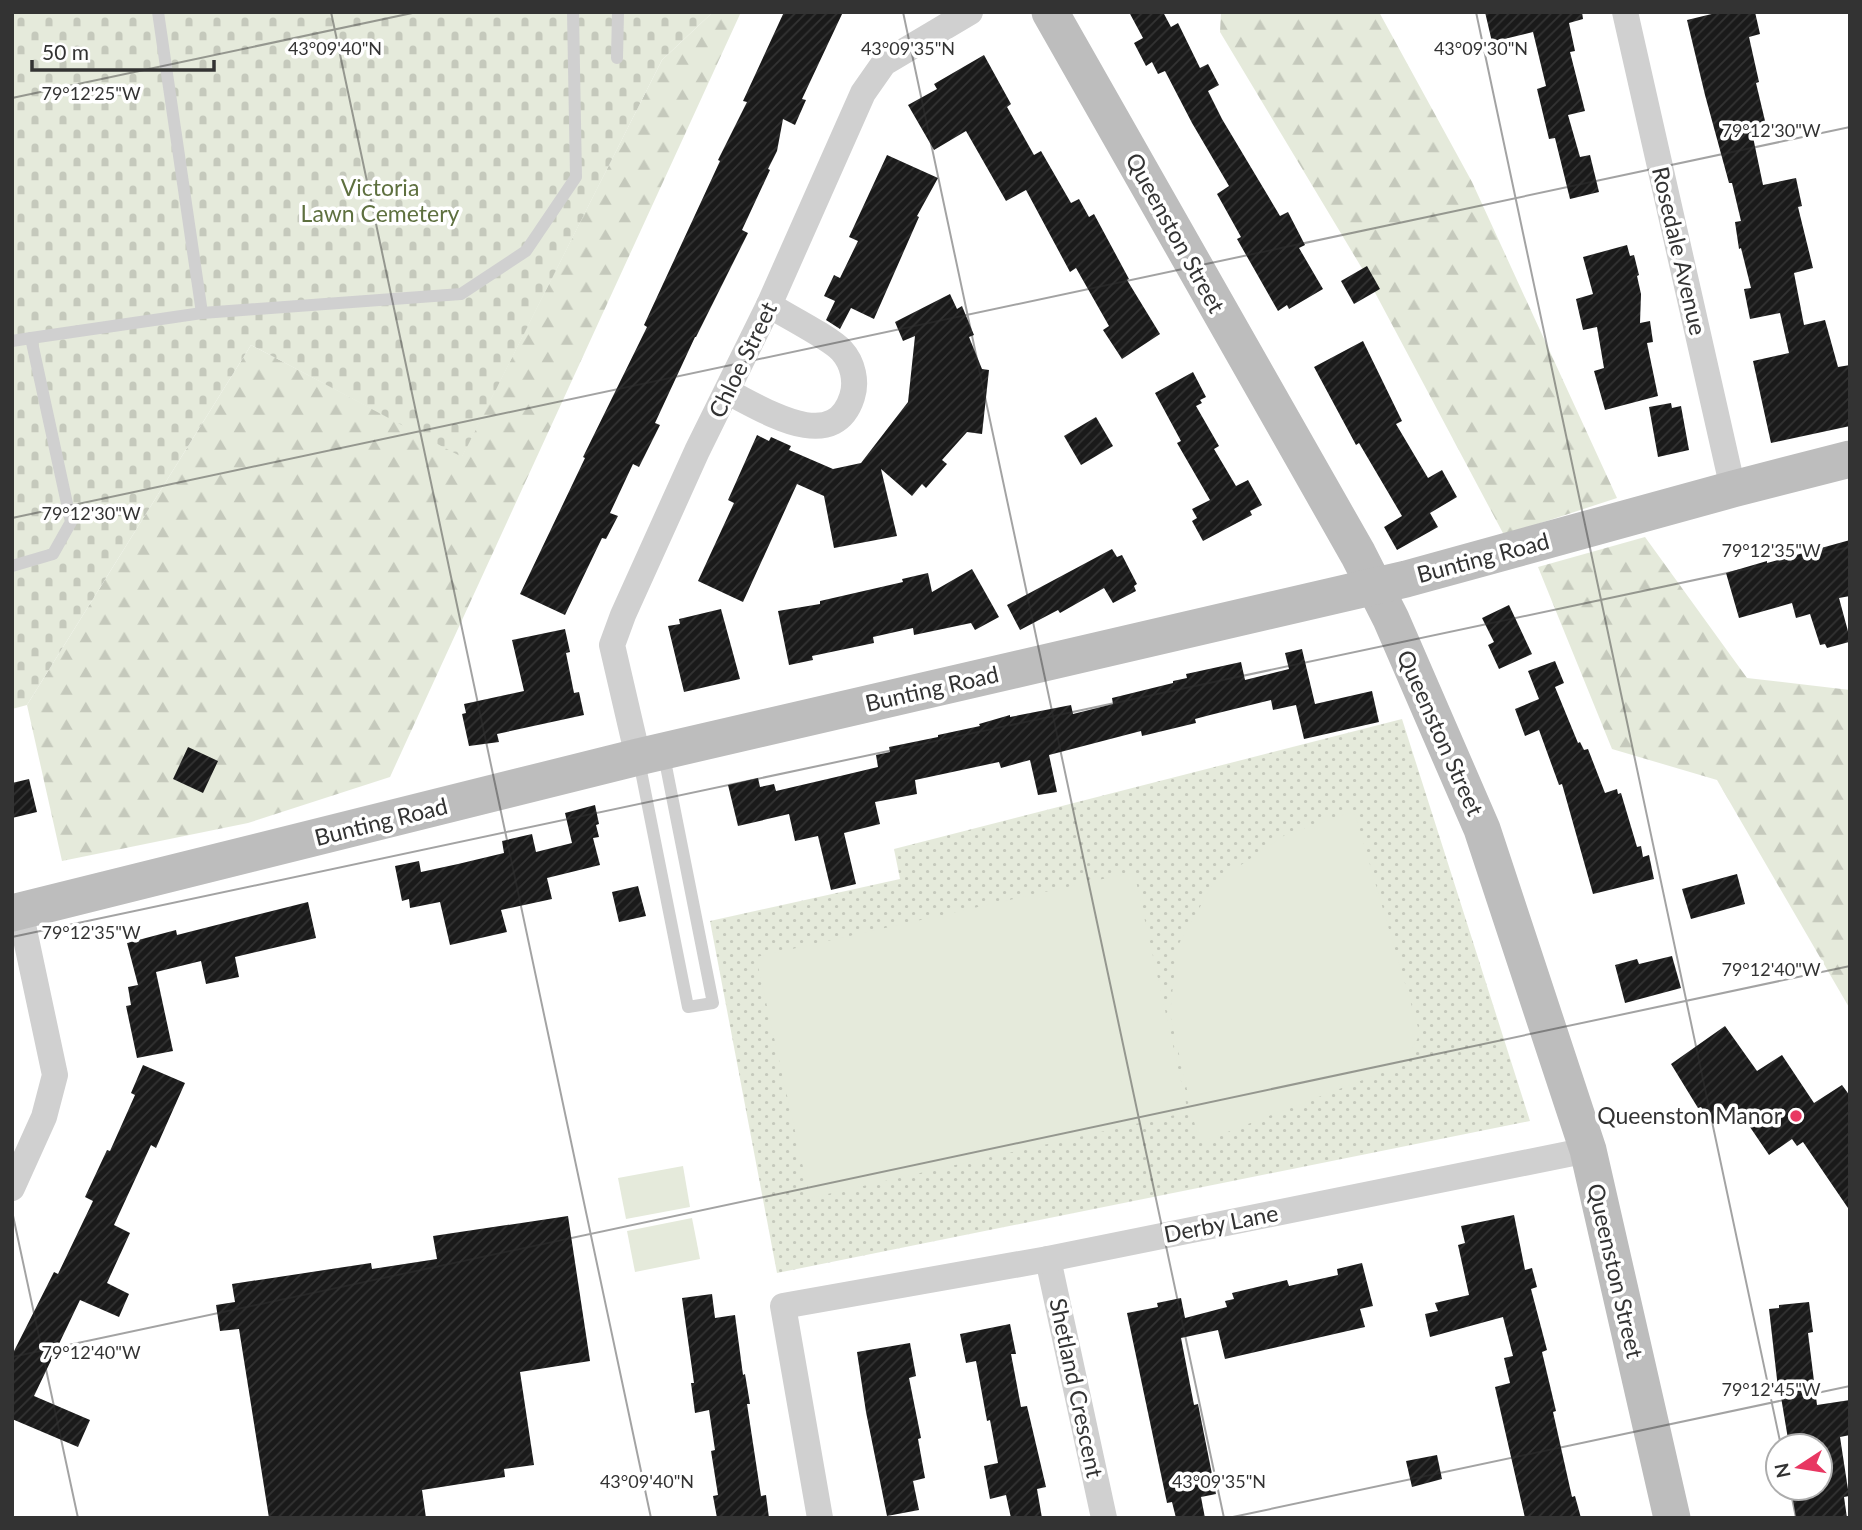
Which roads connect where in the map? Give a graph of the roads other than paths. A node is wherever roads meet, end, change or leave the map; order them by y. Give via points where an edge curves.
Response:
1 (158, 12) edge
2 (573, 12) edge
3 (618, 12) edge
4 (970, 12) edge
5 (1050, 12) edge
6 (1625, 12) edge
7 (617, 58) dead end
8 (769, 305) junction
9 (202, 313) junction
10 (31, 338) junction
11 (12, 341) edge
12 (728, 393) junction
13 (1850, 459) edge
14 (1733, 489) junction
15 (12, 566) edge
16 (1375, 586) junction
17 (650, 754) junction
18 (16, 912) edge
19 (1588, 1150) junction
20 (12, 1188) edge
21 (1048, 1259) junction
22 (820, 1518) edge
23 (1104, 1518) edge
24 (1672, 1518) edge

1 - 9 lane
2 - 9 lane via 576,177 526,250 461,294
3 - 7 lane
4 - 8 street, Chloe Street via 884,63 863,93
5 - 16 main road, Queenston Street
6 - 14 street, Rosedale Avenue
8 - 12 street, Chloe Street
8 - 12 street via 842,351 854,374 849,407 837,420 819,426 793,423
9 - 10 lane
10 - 11 lane
10 - 15 lane via 71,523 53,554
12 - 17 street, Chloe Street via 612,645
13 - 14 main road, Bunting Road
14 - 16 main road, Bunting Road
16 - 17 main road, Bunting Road
16 - 19 main road, Queenston Street via 1482,830
17 - 17 lane via 688,1007 713,1003
17 - 18 main road, Bunting Road
18 - 20 street via 55,1075 44,1117
19 - 21 street, Derby Lane
19 - 24 main road, Queenston Street
21 - 22 street, Derby Lane via 783,1306
21 - 23 street, Shetland Crescent

